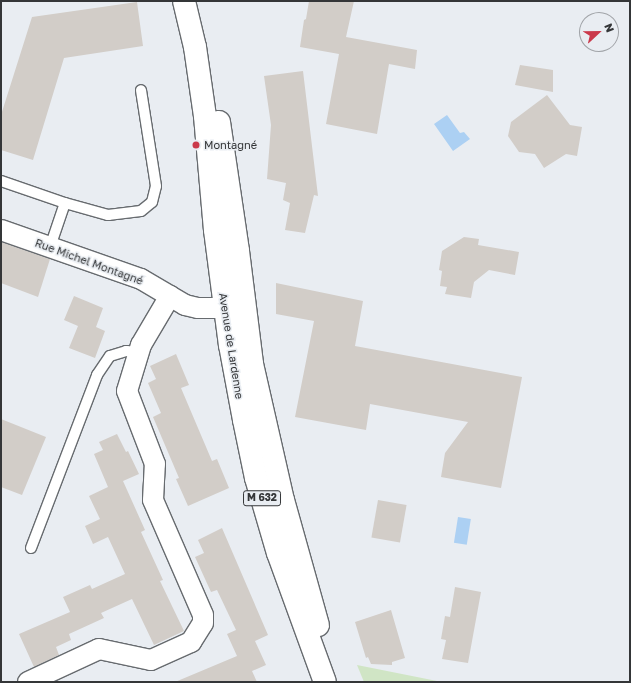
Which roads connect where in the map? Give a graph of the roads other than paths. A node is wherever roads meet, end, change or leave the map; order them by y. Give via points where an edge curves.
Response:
1 (184, 1) edge
2 (198, 1) edge
3 (141, 90) dead end
4 (1, 181) edge
5 (65, 203) junction
6 (1, 230) edge
7 (50, 247) junction
8 (170, 296) junction
9 (234, 306) junction
10 (138, 352) junction
11 (31, 548) dead end
12 (28, 682) edge
13 (325, 682) edge
14 (338, 682) edge

1 - 9 main road, Avenue de Lardenne / M 632 via 195,47 206,116 214,230
2 - 9 main road, Avenue de Lardenne / M 632 via 238,250
3 - 5 lane via 156,186 152,202 141,211 108,215
4 - 5 lane
5 - 7 lane
6 - 7 street, Rue Michel Montagné
7 - 8 street, Rue Michel Montagné via 141,279
8 - 9 street, Rue Michel Montagné via 185,305 198,308
8 - 10 street
9 - 13 main road, Avenue de Lardenne / M 632 via 242,412 256,478 278,553
9 - 14 main road, Avenue de Lardenne / M 632 via 252,364 283,500 316,618
10 - 11 lane via 126,351 110,356 97,375
10 - 12 street via 127,391 155,464 153,500 202,615 203,623 191,642 151,660 99,649

